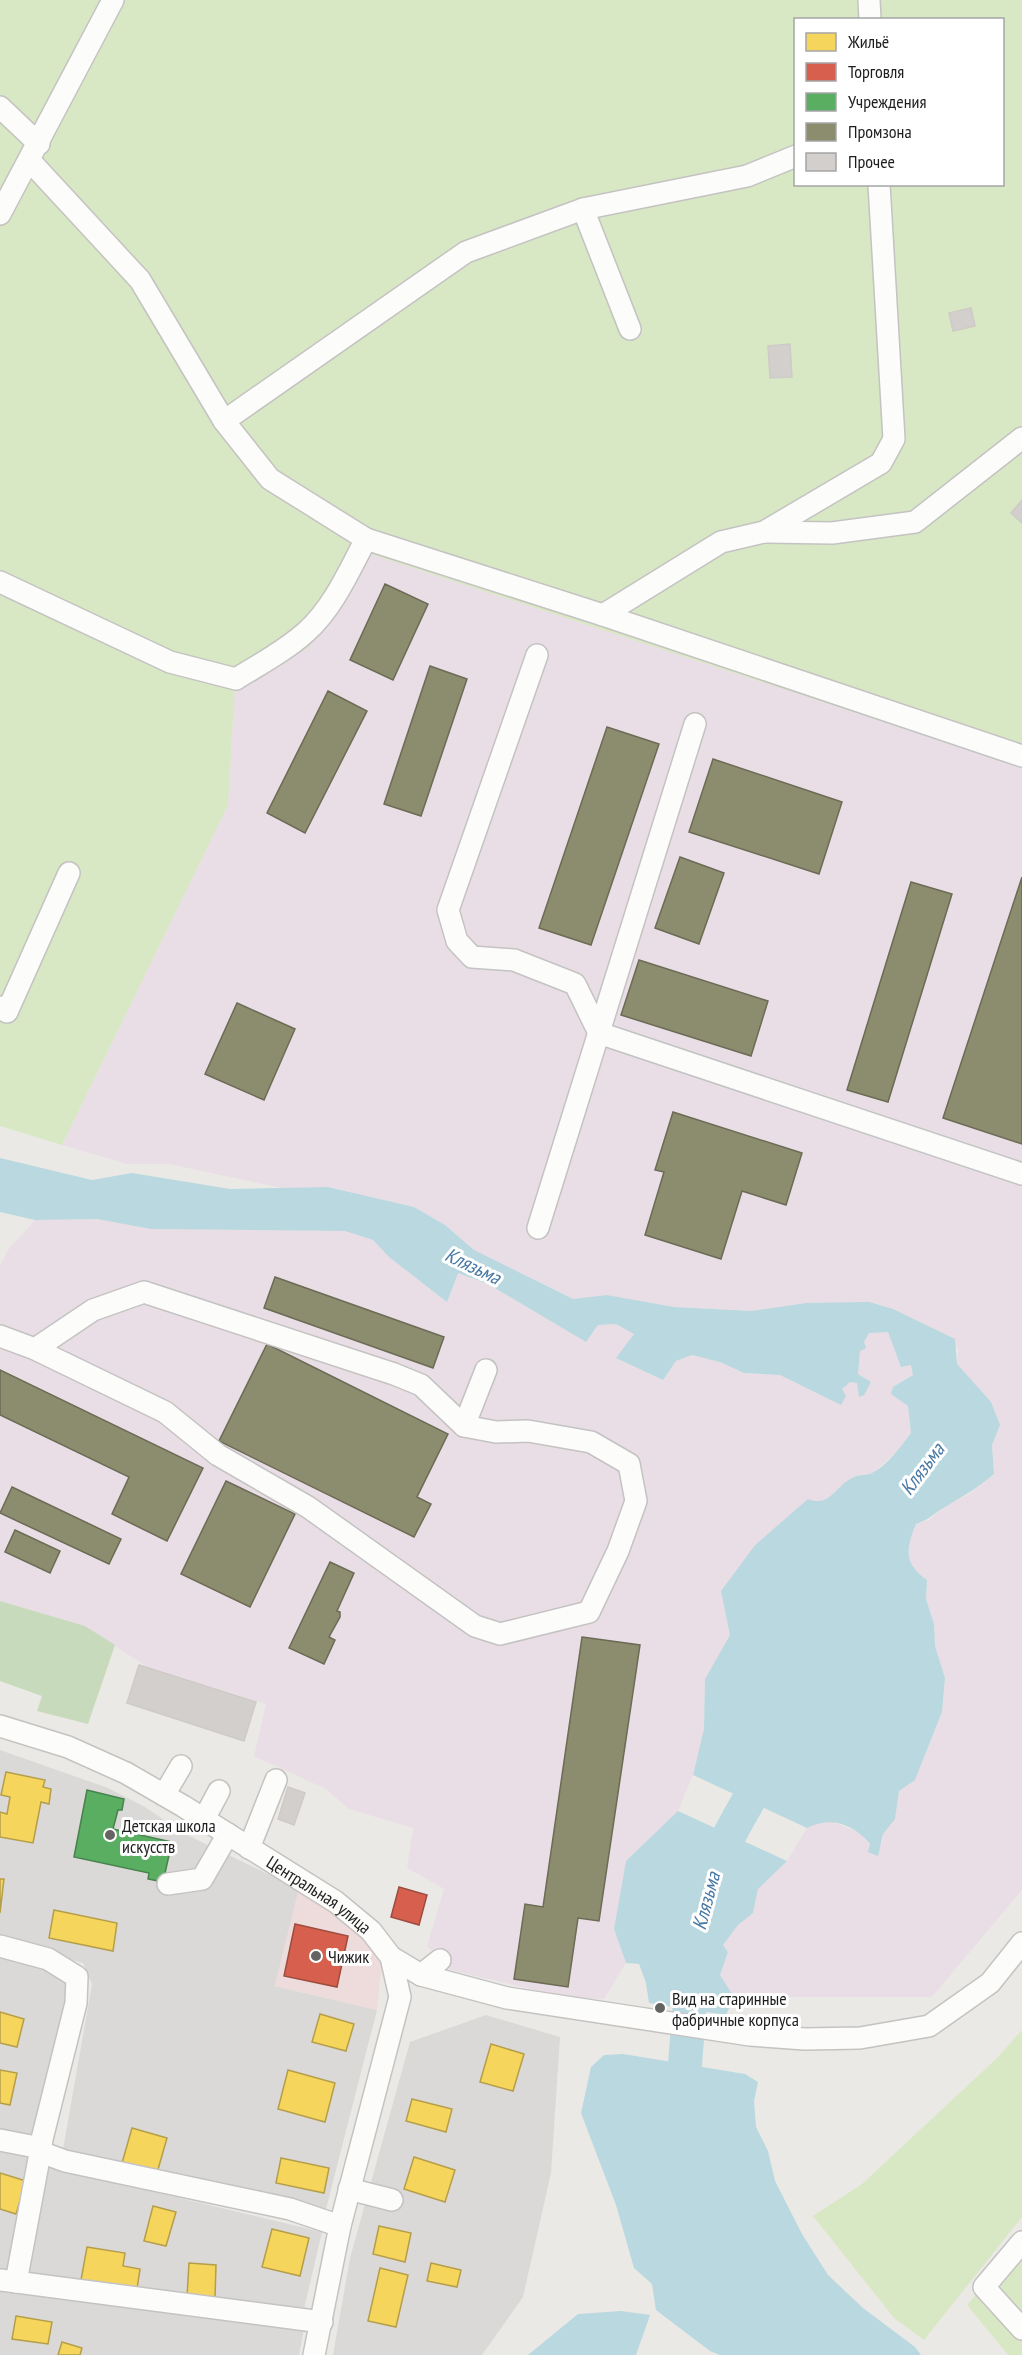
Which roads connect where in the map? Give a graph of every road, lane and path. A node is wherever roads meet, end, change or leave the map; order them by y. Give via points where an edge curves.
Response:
1 (113, 0) edge
2 (868, 0) edge
3 (870, 18) edge
4 (0, 107) edge
5 (35, 152) junction
6 (794, 156) edge
7 (879, 186) edge
8 (583, 209) junction
9 (0, 214) edge
10 (630, 329) dead end
11 (225, 421) junction
12 (1022, 438) edge
13 (764, 532) junction
14 (366, 539) junction
15 (0, 582) edge
16 (603, 615) junction
17 (537, 655) dead end
18 (695, 724) dead end
19 (1022, 756) edge
20 (69, 873) dead end
21 (0, 1007) edge
22 (598, 1033) junction
23 (1022, 1174) edge
24 (538, 1228) dead end
25 (0, 1336) edge
26 (35, 1349) junction
27 (486, 1370) dead end
28 (464, 1426) junction
29 (0, 1726) edge
30 (181, 1766) dead end
31 (276, 1780) dead end
32 (219, 1791) dead end
33 (164, 1795) junction
34 (204, 1819) junction
35 (228, 1834) junction
36 (249, 1848) junction
37 (168, 1884) dead end
38 (1022, 1943) edge
39 (0, 1946) edge
40 (391, 1957) junction
41 (440, 1960) dead end
42 (422, 1975) junction
43 (0, 2140) edge
44 (41, 2148) junction
45 (348, 2189) junction
46 (392, 2200) dead end
47 (340, 2226) junction
48 (1022, 2242) edge
49 (8, 2281) edge
50 (322, 2322) junction
51 (1022, 2329) edge
52 (314, 2355) edge

1 - 5 street
2 - 3 street
4 - 5 street
5 - 9 street
5 - 11 street via 140,280
6 - 8 street via 747,176
7 - 13 street via 894,440 881,463
8 - 10 street
8 - 11 street via 466,252
11 - 14 street via 270,479
12 - 13 street via 915,522 832,533
13 - 16 street via 721,542
14 - 15 street via 338,591 307,631 236,679 170,662
14 - 16 street
16 - 19 street
17 - 22 street via 448,910 457,941 472,957 514,960 574,984
18 - 22 street
20 - 21 street via 7,1012
22 - 23 street
22 - 24 street
25 - 26 street
26 - 28 street via 93,1310 144,1292 421,1385
26 - 28 street via 165,1412 218,1455 308,1507 476,1626 500,1634 589,1612 636,1501 629,1464 591,1442 528,1431 496,1432
27 - 28 street
29 - 33 street, Центральная улица via 68,1747
30 - 33 street
31 - 36 street
32 - 34 street
33 - 34 street, Центральная улица
34 - 35 street, Центральная улица
35 - 36 street, Центральная улица
35 - 37 street via 202,1879
36 - 40 street, Центральная улица via 336,1902 371,1931
38 - 42 street via 990,1983 929,2026 860,2038 750,2035 632,2017 589,2005 507,1998
39 - 44 street via 48,1959 77,1977 76,2003
40 - 42 street
40 - 45 street, Центральная улица via 400,1997
41 - 42 street
43 - 44 street
44 - 47 street via 65,2161 290,2209
44 - 49 street
45 - 46 street
45 - 47 street, Центральная улица
47 - 50 street, Центральная улица
48 - 51 street via 984,2287
49 - 50 street
50 - 52 street, Центральная улица

